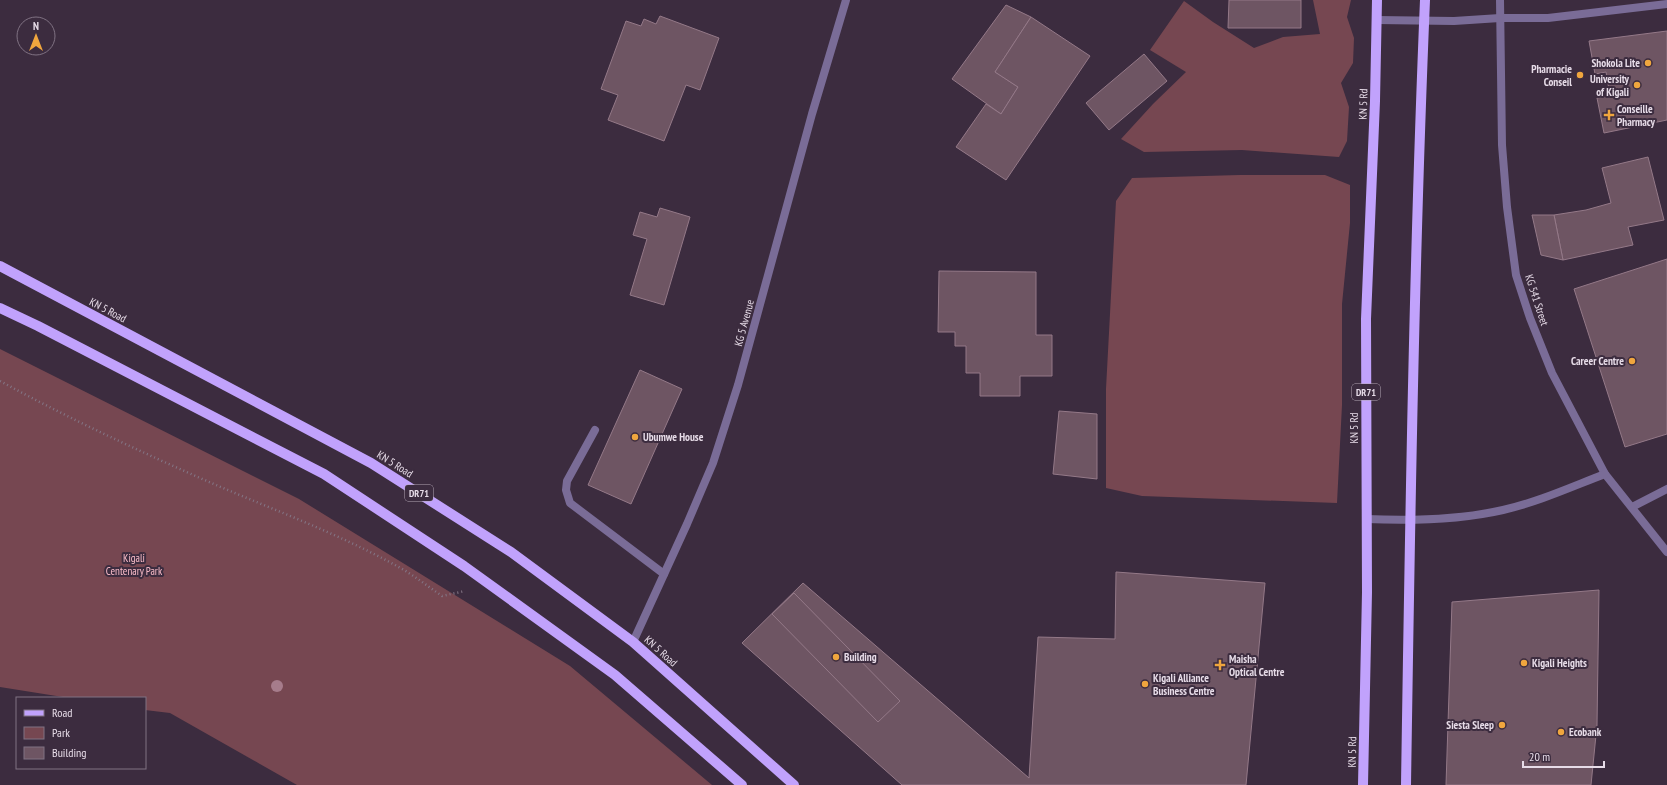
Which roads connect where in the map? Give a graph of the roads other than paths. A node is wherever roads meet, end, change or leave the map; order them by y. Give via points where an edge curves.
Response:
1 (846, 0) edge
2 (1377, 0) edge
3 (1425, 0) edge
4 (1500, 0) edge
5 (1667, 4) edge
6 (1500, 18) junction
7 (1376, 20) junction
8 (1424, 20) junction
9 (0, 266) edge
10 (0, 308) edge
11 (595, 430) dead end
12 (1605, 474) junction
13 (1667, 489) edge
14 (1632, 507) junction
15 (1366, 519) junction
16 (1410, 521) junction
17 (1667, 552) edge
18 (664, 574) junction
19 (633, 642) junction
20 (742, 785) edge
21 (794, 785) edge
22 (1363, 785) edge
23 (1406, 785) edge

1 - 18 street, KG 5 Avenue via 738,385 713,463
2 - 7 main road, KN 5 Rd / DR71
3 - 8 main road
4 - 6 street, KG 541 Street
5 - 6 street via 1548,18
6 - 8 street
6 - 12 street, KG 541 Street via 1502,144 1516,275 1552,373
7 - 8 street
7 - 15 main road, KN 5 Rd / DR71 via 1366,319
8 - 16 main road
9 - 19 main road, KN 5 Road / DR71 via 371,463 511,552
10 - 20 main road via 324,474 492,586 615,675
11 - 18 street via 567,481 566,490 570,503
12 - 14 street, KG 541 Street
12 - 16 street via 1503,510
13 - 14 street
14 - 17 street, KG 541 Street
15 - 16 street
15 - 22 main road, KN 5 Rd / DR71
16 - 23 main road
18 - 19 street, KG 5 Avenue
19 - 21 main road, KN 5 Road / DR71

